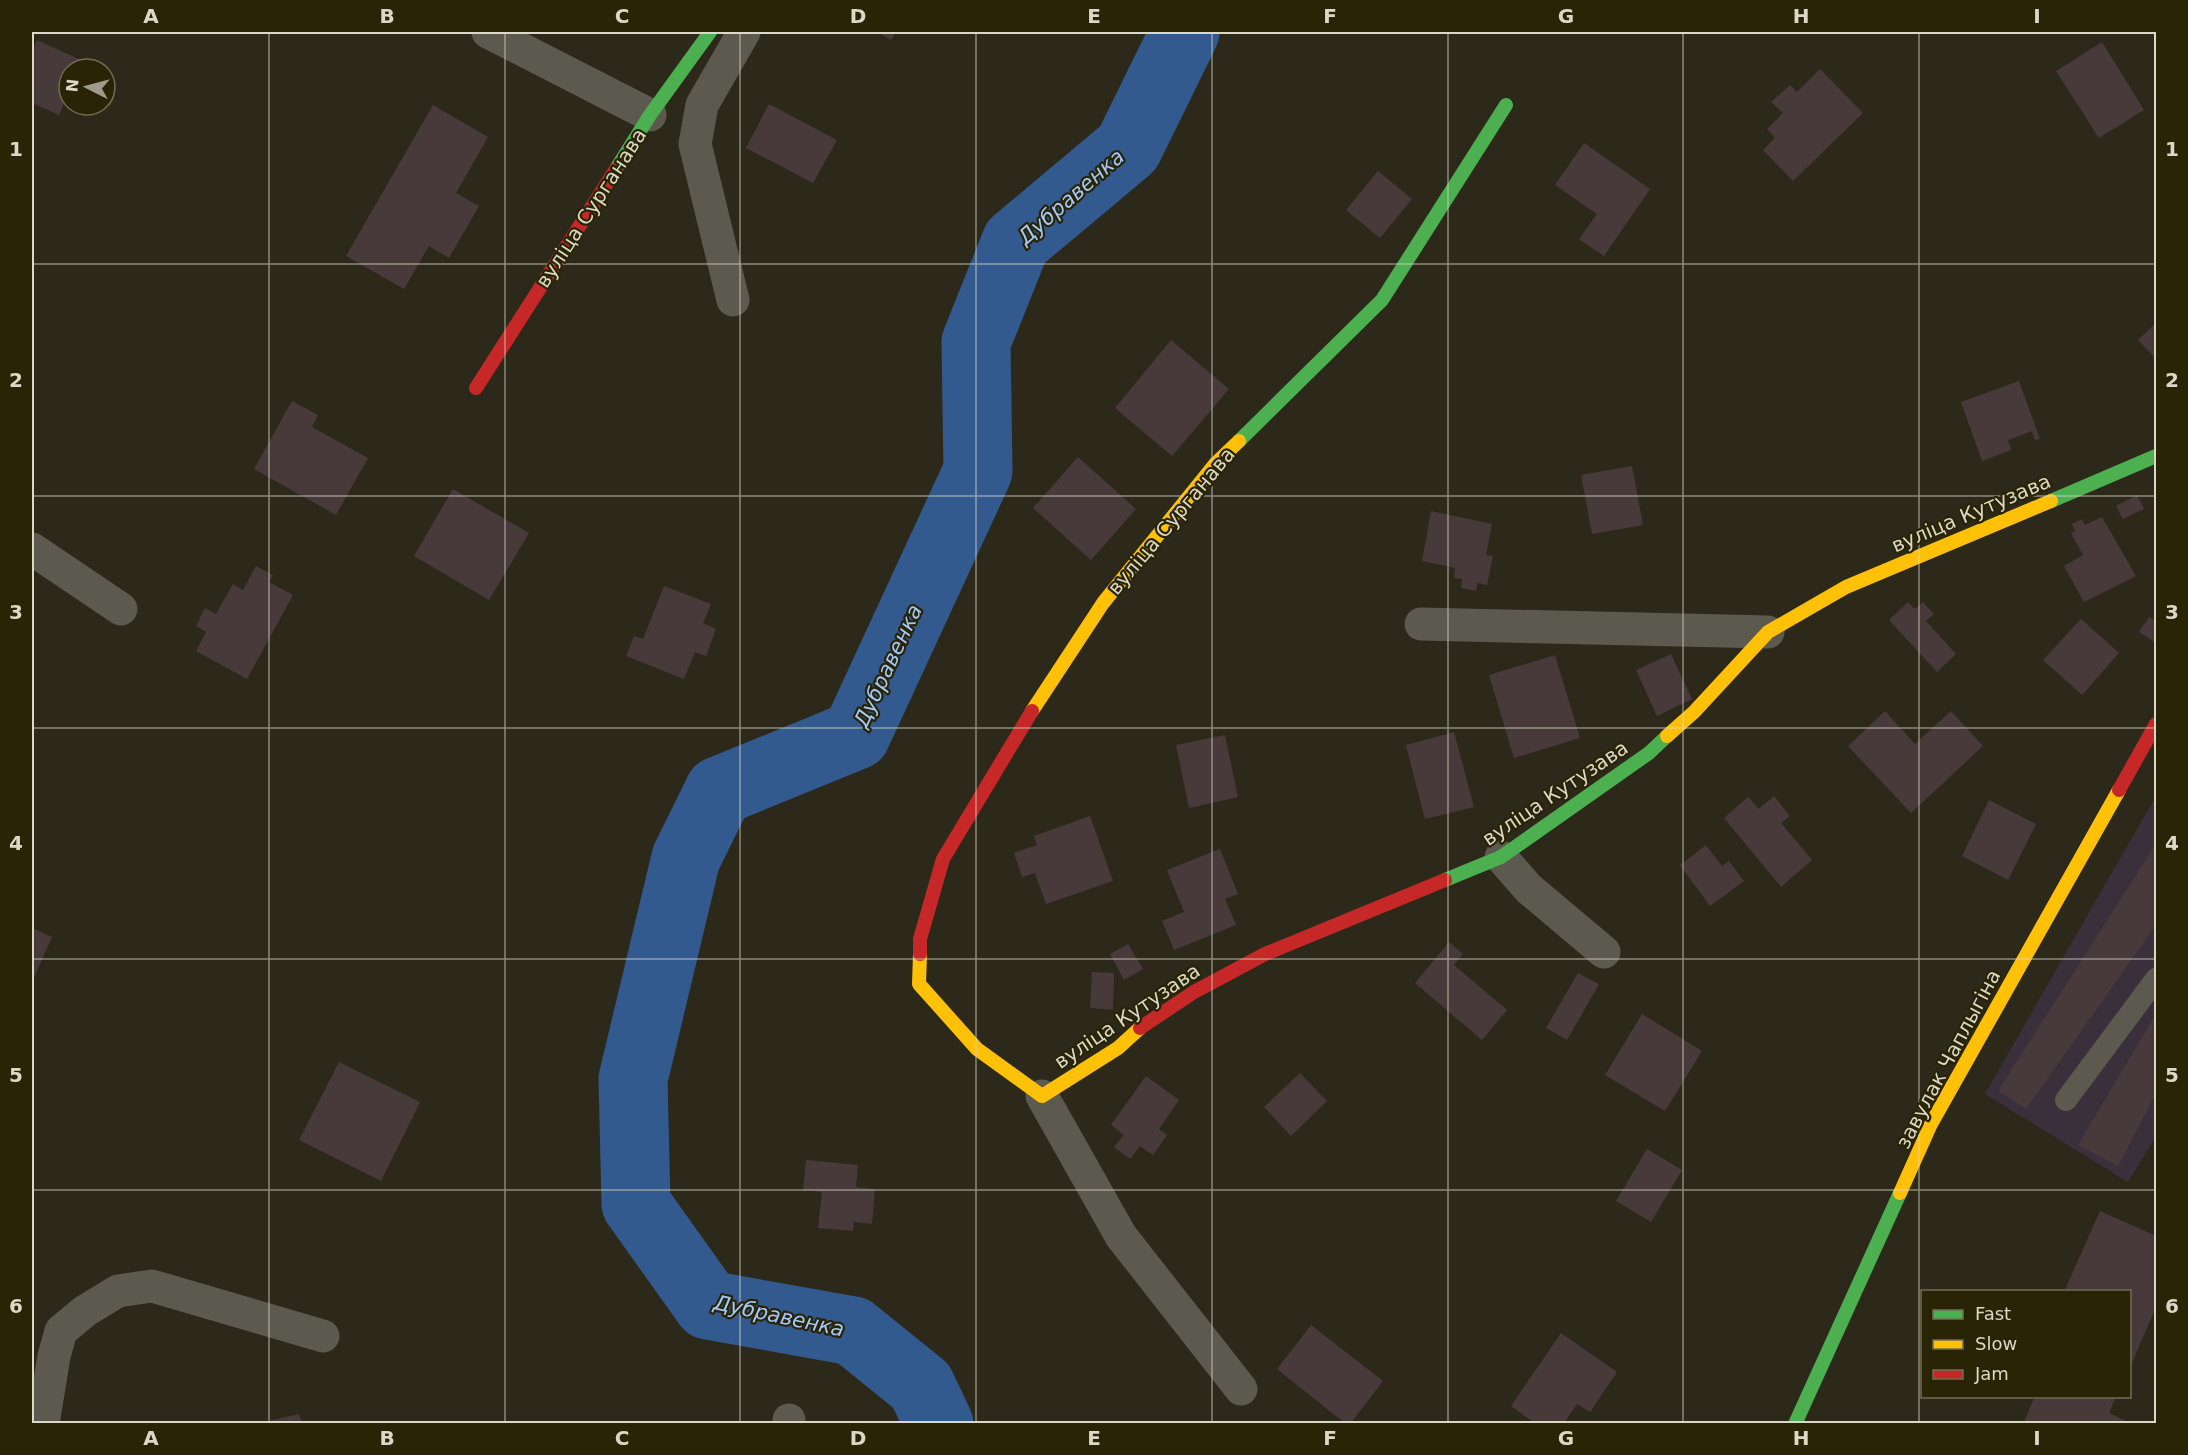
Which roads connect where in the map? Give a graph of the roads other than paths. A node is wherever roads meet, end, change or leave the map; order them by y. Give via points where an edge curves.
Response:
1 (488, 32) edge
2 (711, 32) edge
3 (744, 32) edge
4 (1506, 105) dead end
5 (650, 115) junction
6 (733, 300) dead end
7 (476, 388) dead end
8 (2157, 456) edge
9 (32, 549) edge
10 (121, 609) dead end
11 (1421, 624) dead end
12 (1768, 632) junction
13 (2157, 724) edge
14 (1501, 857) junction
15 (1604, 952) dead end
16 (2157, 979) edge
17 (1042, 1096) junction
18 (2066, 1100) dead end
19 (323, 1336) dead end
20 (1241, 1389) dead end
21 (43, 1424) edge
22 (1795, 1424) edge

1 - 5 street
2 - 5 street, вуліца Сурганава
3 - 6 street via 702,105 695,144
4 - 17 street, вуліца Сурганава via 1382,300 1216,463 1102,603 1016,735 943,859 920,939 919,984 976,1049
5 - 7 street, вуліца Сурганава
8 - 12 street, вуліца Кутузава via 1846,587
9 - 10 street
11 - 12 street
12 - 14 street, вуліца Кутузава via 1694,712 1649,753
13 - 22 street, завулак Чаплыгіна via 1931,1124
14 - 15 street via 1528,889
14 - 17 street, вуліца Кутузава via 1266,954 1194,992 1140,1028 1118,1048
16 - 18 lane
17 - 20 street via 1121,1236
19 - 21 street via 152,1287 118,1291 61,1331

